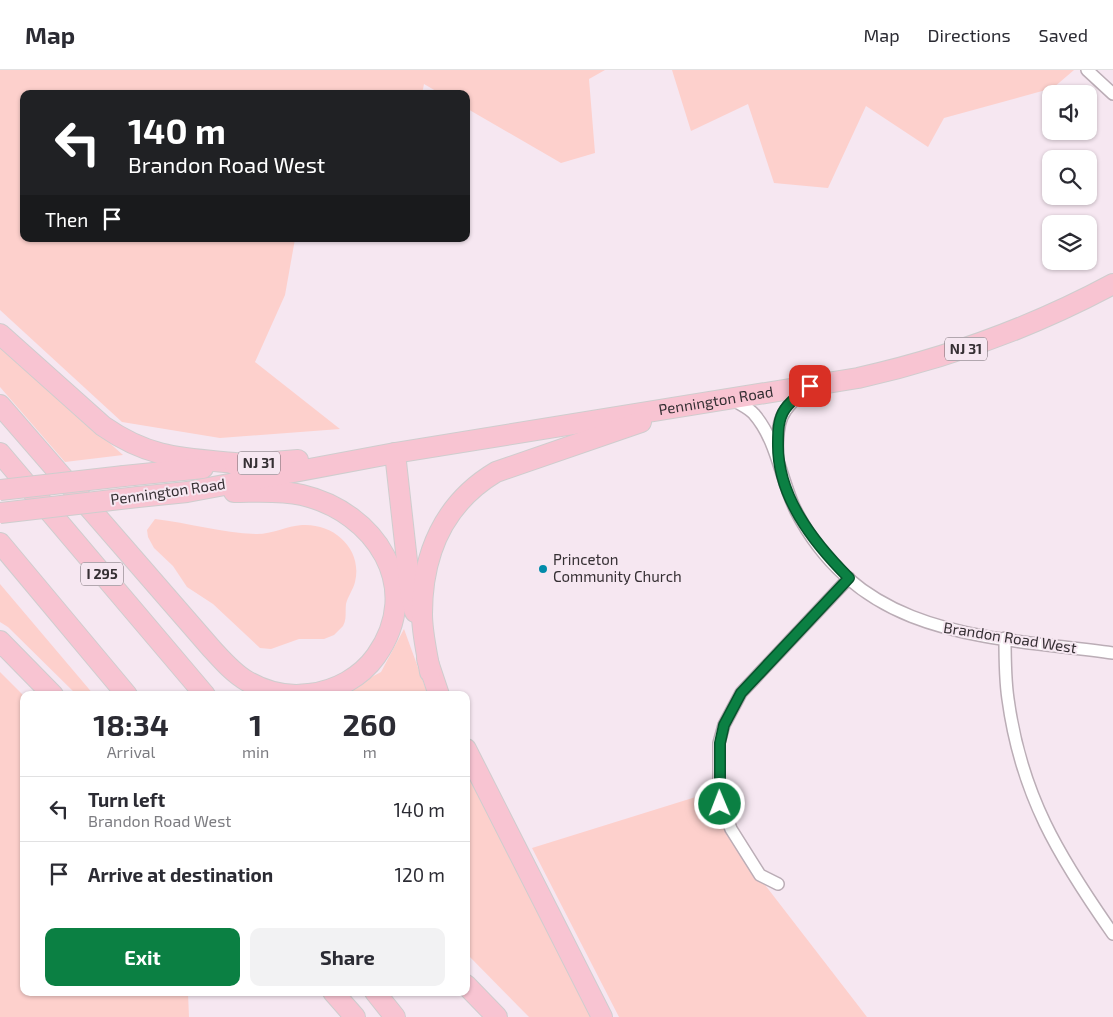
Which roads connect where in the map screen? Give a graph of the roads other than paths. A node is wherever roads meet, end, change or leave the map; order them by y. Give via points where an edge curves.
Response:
1 (1087, 70) edge
2 (1113, 94) edge
3 (1113, 284) edge
4 (0, 334) edge
5 (810, 386) junction
6 (732, 398) junction
7 (0, 405) edge
8 (688, 406) junction
9 (0, 453) edge
10 (395, 453) junction
11 (777, 462) junction
12 (246, 464) junction
13 (0, 490) edge
14 (187, 492) junction
15 (0, 513) edge
16 (0, 543) edge
17 (0, 553) edge
18 (849, 578) junction
19 (76, 634) junction
20 (1004, 638) junction
21 (0, 642) edge
22 (1113, 653) edge
23 (430, 672) junction
24 (49, 691) edge
25 (124, 691) edge
26 (202, 691) edge
27 (273, 691) edge
28 (321, 691) edge
29 (437, 691) edge
30 (470, 757) edge
31 (778, 884) dead end
32 (1113, 934) edge
33 (470, 990) edge
34 (337, 996) edge
35 (378, 996) edge
36 (355, 1017) edge
37 (395, 1017) edge
38 (497, 1017) edge
39 (602, 1017) edge

1 - 2 street
3 - 5 highway, Pennington Road / NJ 31 via 1045,319 979,345 902,368
4 - 12 highway via 120,438 162,456
5 - 6 highway, Pennington Road / NJ 31
5 - 11 street, Brandon Road West via 785,409 778,427
6 - 8 highway, Pennington Road / NJ 31
6 - 11 street, Brandon Road West via 753,413 765,428
7 - 27 highway via 211,648 241,677
8 - 10 highway, Pennington Road / NJ 31
8 - 23 highway via 496,472 464,494 443,523 427,568 422,616
9 - 26 highway, I 295
10 - 12 highway, Pennington Road / NJ 31
10 - 14 highway, Pennington Road / NJ 31
10 - 23 highway via 411,597
11 - 18 street, Brandon Road West via 796,512 829,559
12 - 13 highway, Pennington Road / NJ 31, bridge
14 - 15 highway, Pennington Road / NJ 31, bridge
14 - 28 highway via 304,495 339,509 370,533 380,546 394,579 393,616 386,638 366,667 335,688
16 - 19 highway
17 - 19 highway
18 - 20 street, Brandon Road West via 893,609 919,621 946,630
18 - 31 street via 741,693 724,725 718,760 720,804 731,829 760,875
19 - 25 highway
20 - 22 street, Brandon Road West
20 - 32 street via 1012,725 1031,794 1062,859
21 - 24 highway
23 - 29 highway
30 - 39 highway
33 - 38 highway
34 - 36 highway
35 - 37 highway

